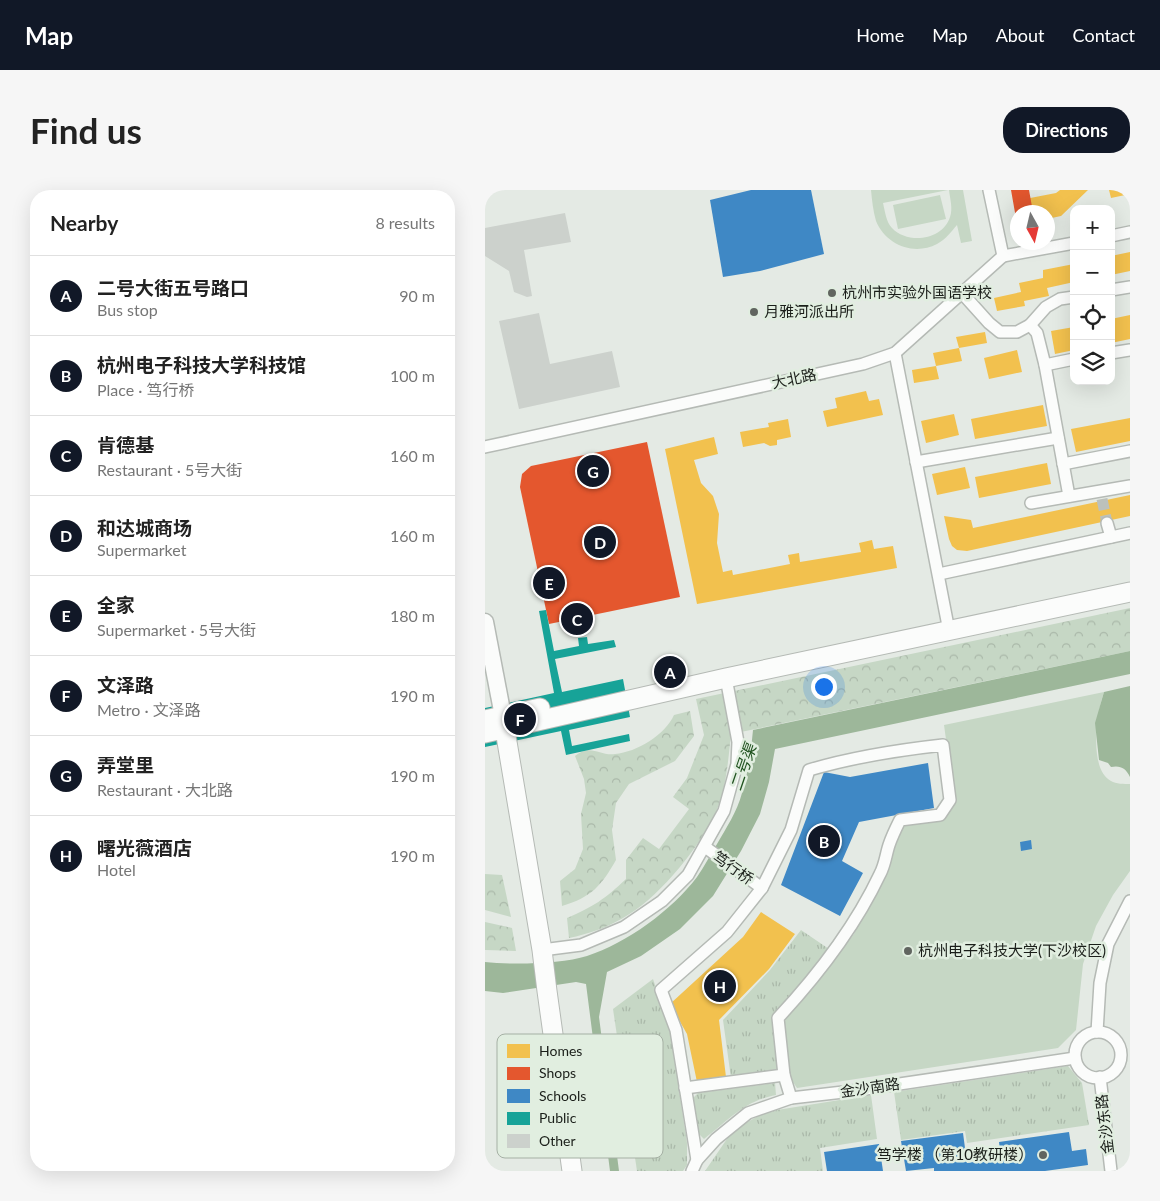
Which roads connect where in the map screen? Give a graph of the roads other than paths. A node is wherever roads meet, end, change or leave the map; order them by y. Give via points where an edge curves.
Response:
1 (989, 190) edge
2 (1130, 232) edge
3 (1115, 235) edge
4 (1070, 244) edge
5 (1003, 256) junction
6 (1130, 287) edge
7 (1115, 289) edge
8 (962, 293) junction
9 (1070, 298) edge
10 (1030, 325) junction
11 (1130, 350) edge
12 (1115, 352) edge
13 (895, 354) junction
14 (1070, 360) edge
15 (1045, 365) junction
16 (1058, 438) junction
17 (485, 447) edge
18 (1130, 451) edge
19 (916, 462) junction
20 (1063, 464) junction
21 (1130, 486) edge
22 (1069, 496) junction
23 (1031, 503) dead end
24 (1107, 523) tunnel mouth
25 (1130, 533) edge
26 (1111, 537) junction
27 (939, 574) junction
28 (1130, 580) edge
29 (1130, 592) edge
30 (485, 622) edge
31 (948, 625) junction
32 (726, 678) junction
33 (498, 722) edge
34 (485, 733) edge
35 (706, 849) junction
36 (762, 888) junction
37 (1130, 901) edge
38 (543, 952) junction
39 (1097, 1032) junction
40 (553, 1034) edge
41 (1075, 1058) junction
42 (784, 1075) junction
43 (1100, 1077) junction
44 (685, 1088) junction
45 (791, 1098) junction
46 (570, 1158) edge
47 (697, 1160) junction
48 (572, 1171) edge
49 (692, 1171) edge
50 (1111, 1171) edge

1 - 5 street
2 - 3 street
4 - 5 street
5 - 8 street, 大北路
6 - 7 street
8 - 10 street via 1000,332 1017,332
8 - 13 street, 大北路
9 - 10 street via 1046,307
10 - 15 street via 1037,333
11 - 12 street
13 - 17 street, 大北路 via 863,364
13 - 19 street
14 - 15 street
15 - 16 street
16 - 19 street
16 - 20 street
18 - 20 street
19 - 27 street
20 - 22 street
21 - 22 street via 1101,495
22 - 23 street
24 - 26 street
25 - 26 street
26 - 27 street
27 - 31 street
28 - 31 main road
29 - 31 main road
30 - 33 main road
31 - 32 main road
31 - 33 main road
32 - 33 main road
32 - 35 street via 739,742 737,764 724,811
33 - 34 main road
33 - 38 main road
35 - 36 street, 笃行桥
35 - 38 street via 688,875 662,901 624,927 581,945
36 - 42 street via 791,830 809,770 835,762 943,745 950,800 940,814 900,820 867,900 809,984 779,1018
36 - 44 street via 727,932 661,990 676,1030
37 - 39 street via 1108,944 1100,983
38 - 40 main road
39 - 41 street via 1078,1043
39 - 43 street via 1111,1037 1119,1048 1120,1056 1115,1069
41 - 43 street via 1082,1072
41 - 45 street, 金沙南路
42 - 44 street
42 - 45 street
43 - 50 street, 金沙东路
44 - 47 street
45 - 47 street, 金沙南路 via 748,1113 716,1138
46 - 48 main road
47 - 49 street, 金沙南路

